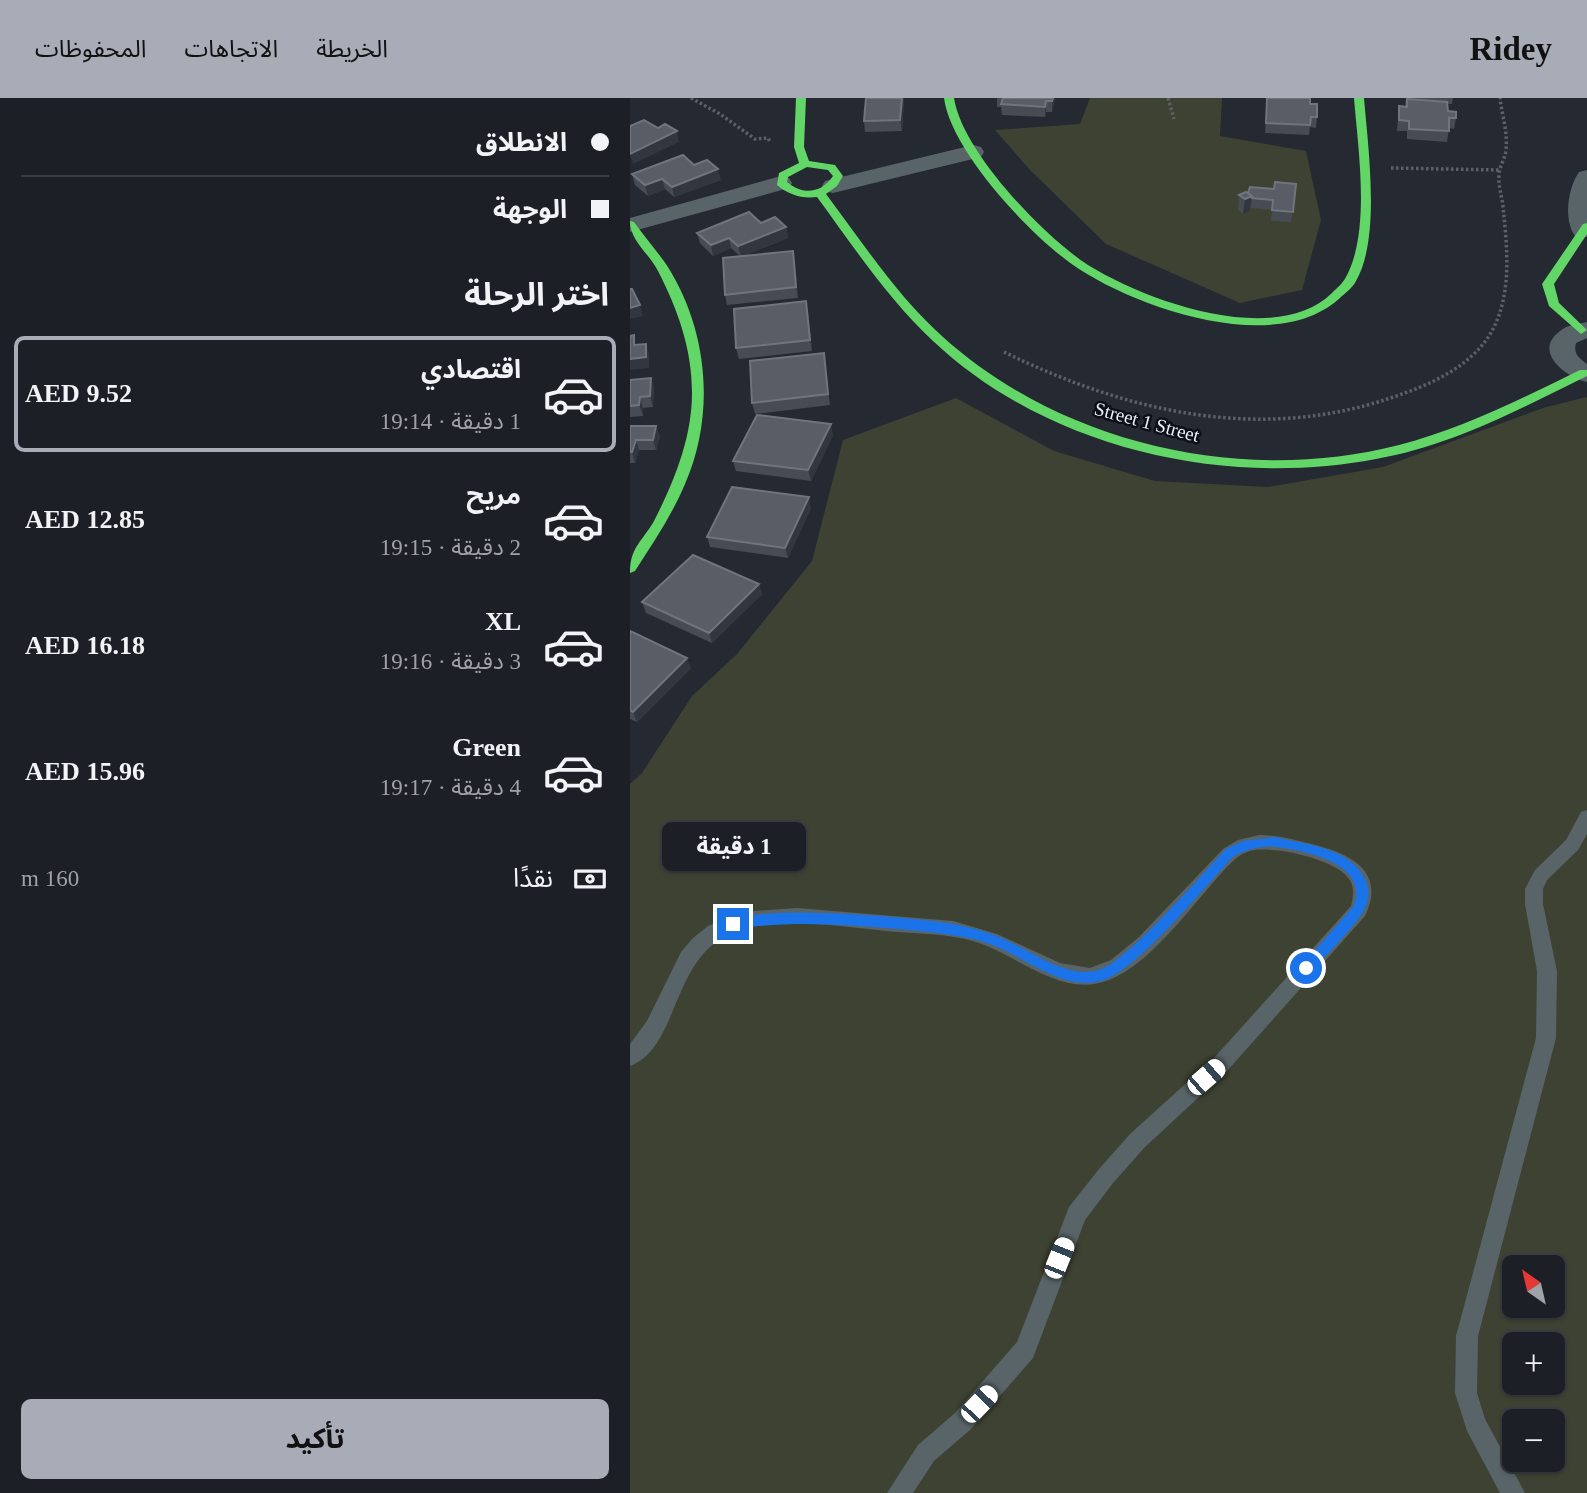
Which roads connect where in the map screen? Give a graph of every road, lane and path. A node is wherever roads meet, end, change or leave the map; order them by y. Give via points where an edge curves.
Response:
1 (691, 98) edge
2 (801, 98) edge
3 (949, 98) edge
4 (1168, 98) edge
5 (1359, 98) edge
6 (1501, 100) edge
7 (1174, 119) dead end
8 (967, 144) junction
9 (799, 146) junction
10 (805, 164) junction
11 (1385, 168) dead end
12 (1587, 177) edge
13 (828, 182) junction
14 (787, 188) junction
15 (726, 208) junction
16 (631, 225) edge
17 (1585, 229) edge
18 (649, 245) junction
19 (1584, 330) edge
20 (1585, 373) edge
21 (630, 568) edge
22 (1587, 817) edge
23 (630, 1057) edge
24 (899, 1493) edge
25 (1513, 1493) edge

1 - 9 path via 754,139 768,138 772,148
2 - 9 street
3 - 8 street via 949,108
4 - 7 path
5 - 8 street via 1363,169 1357,265 1335,299 1310,313 1278,320 1243,322 1197,314 1122,289 1087,270 1025,216
6 - 11 path via 1506,153 1499,170
8 - 13 street
9 - 10 street
10 - 13 street
10 - 14 street via 787,171
12 - 17 street via 1580,198
13 - 14 street
13 - 20 street, Street 1 Street via 899,298 957,356 997,386 1041,410 1164,452 1273,466 1377,456 1505,411
14 - 15 street
15 - 16 street
15 - 18 street
16 - 18 street
17 - 19 street via 1546,292 1552,303
18 - 21 street via 685,316 696,358 698,403 692,451 676,495 652,540
19 - 20 street via 1562,341 1561,352 1569,364
22 - 25 lane via 1572,845 1541,875 1534,889 1547,971 1546,1038 1467,1336 1466,1394 1475,1423
23 - 24 lane via 649,1037 683,964 696,947 733,924 766,918 834,918 957,930 995,940 1066,974 1084,977 1102,975 1132,956 1220,862 1243,845 1275,842 1332,856 1356,873 1363,899 1358,910 1220,1065 1106,1176 1077,1214 1025,1350 971,1412 926,1453

